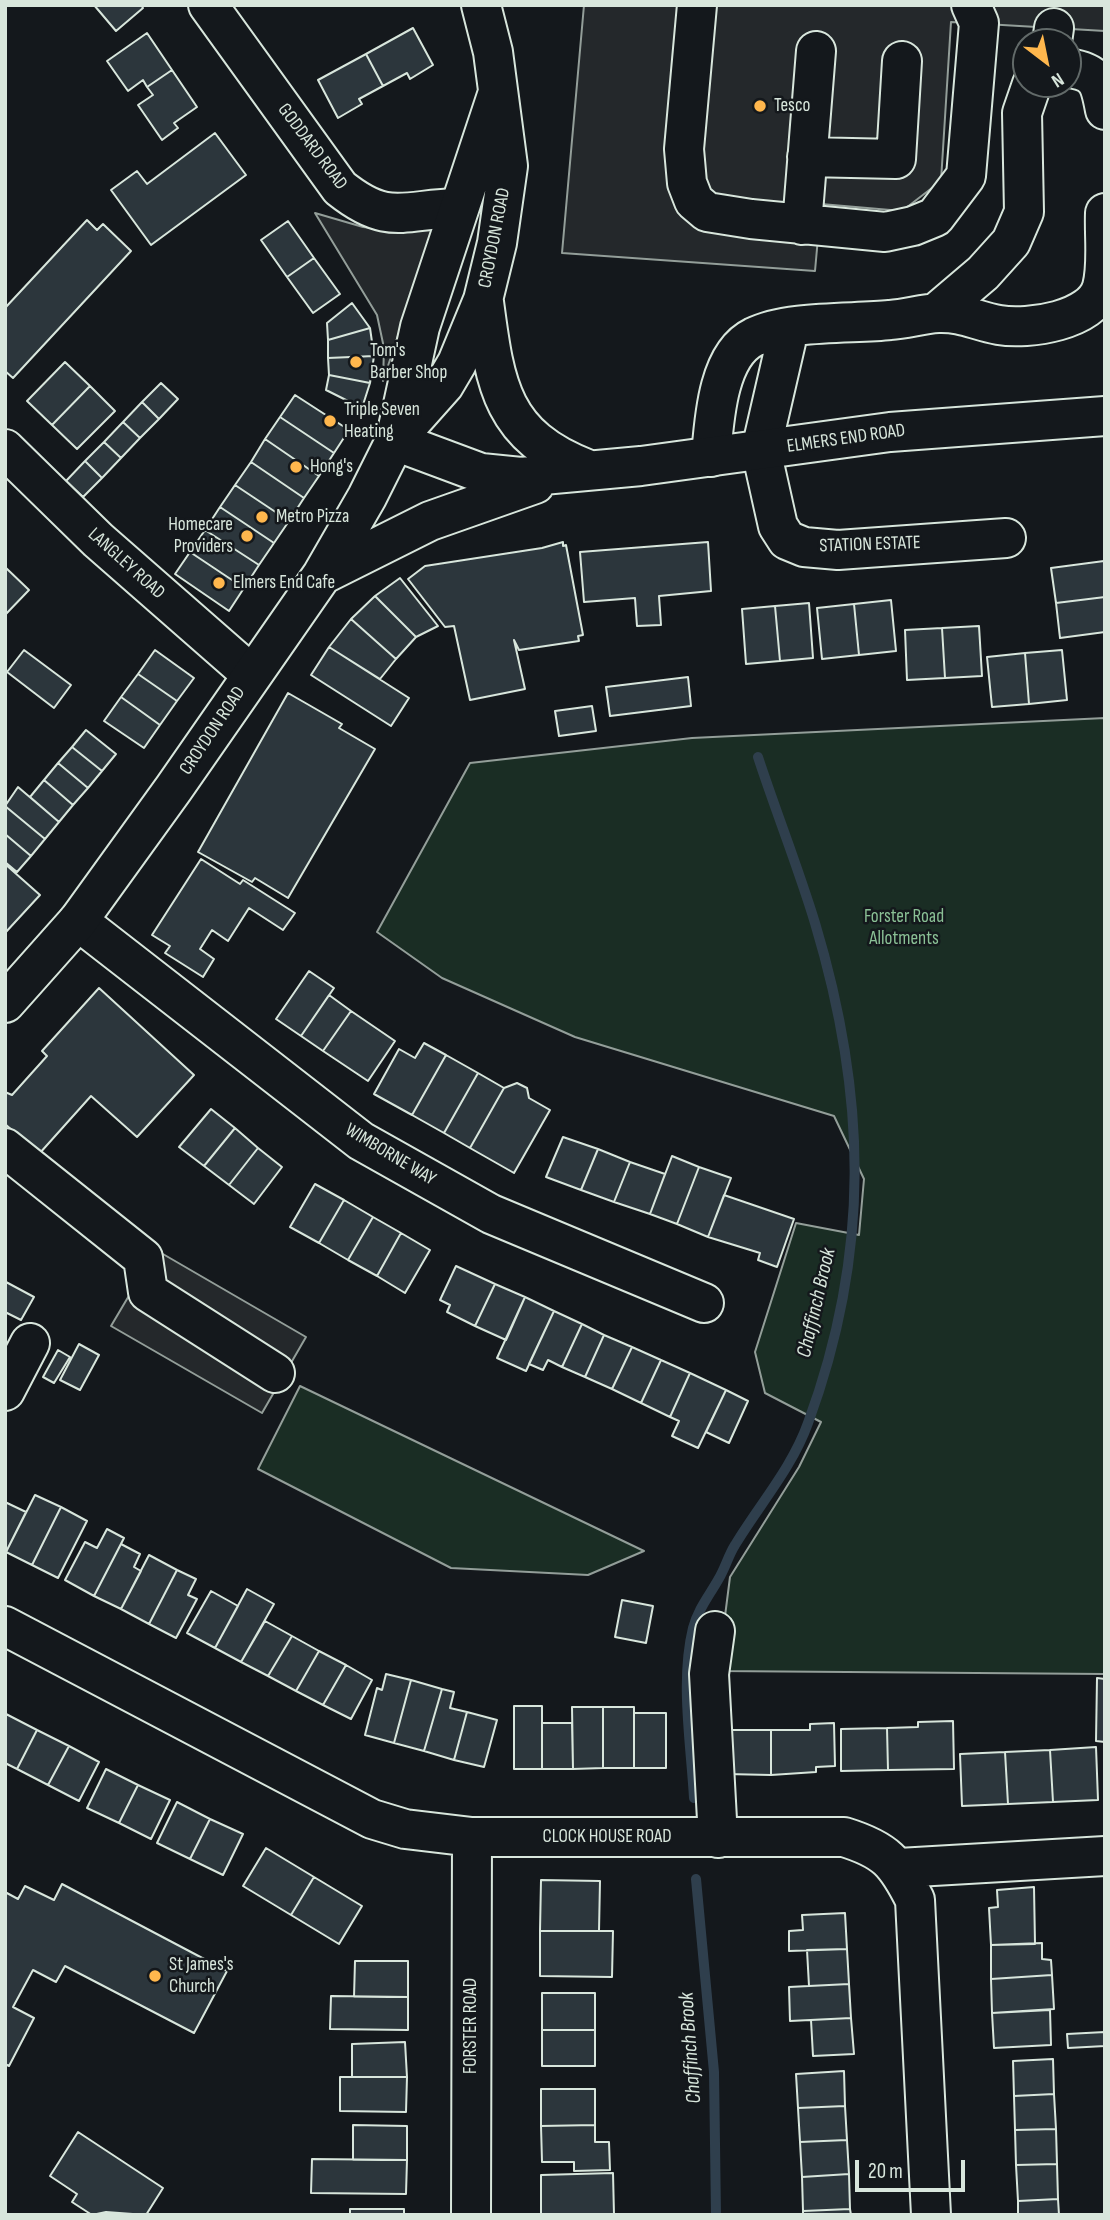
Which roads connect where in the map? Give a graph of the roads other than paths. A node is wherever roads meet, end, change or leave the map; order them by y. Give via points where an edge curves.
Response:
1 (208, 5) edge
2 (481, 5) edge
3 (697, 5) edge
4 (971, 5) edge
5 (816, 51) dead end
6 (902, 61) dead end
7 (1082, 70) edge
8 (498, 92) junction
9 (1027, 98) edge
10 (1105, 110) edge
11 (807, 157) junction
12 (458, 208) junction
13 (1105, 213) edge
14 (802, 225) junction
15 (483, 299) junction
16 (936, 313) junction
17 (789, 329) junction
18 (1105, 416) edge
19 (395, 441) junction
20 (5, 449) edge
21 (761, 450) junction
22 (711, 457) junction
23 (587, 469) junction
24 (1006, 538) dead end
25 (322, 575) junction
26 (251, 674) junction
27 (78, 921) junction
28 (5, 1003) edge
29 (5, 1148) edge
30 (704, 1303) dead end
31 (30, 1343) dead end
32 (275, 1373) dead end
33 (5, 1391) edge
34 (5, 1626) edge
35 (715, 1631) dead end
36 (472, 1837) junction
37 (718, 1838) junction
38 (1105, 1856) edge
39 (899, 1868) junction
40 (471, 2215) edge
41 (931, 2215) edge

1 - 12 street, GODDARD ROAD via 340,188 356,201 401,216
2 - 8 street, CROYDON ROAD
3 - 14 street via 684,149 694,201 707,212
4 - 14 street via 979,23 966,176 951,200 935,217 885,232
5 - 11 street
6 - 11 street via 896,159
7 - 10 street via 1100,85
8 - 12 street, CROYDON ROAD
8 - 15 street, CROYDON ROAD via 508,166
9 - 16 street via 1022,113 1024,212 1011,242
11 - 14 street
12 - 19 street, CROYDON ROAD via 420,327
13 - 16 street via 1102,289 1085,310 1060,321 1000,326 965,313
15 - 19 street, CROYDON ROAD via 444,385
15 - 23 street, ELMERS END ROAD via 494,372 504,401 520,427 556,457
16 - 17 street
17 - 21 street
17 - 22 street via 753,337 730,362 716,400
18 - 21 street, ELMERS END ROAD via 890,432
19 - 23 street, ELMERS END ROAD via 481,473 521,477
19 - 25 street, CROYDON ROAD
20 - 26 street, LANGLEY ROAD via 98,540
21 - 22 street, ELMERS END ROAD
21 - 24 street, STATION ESTATE via 778,526 787,540 804,547 838,550
22 - 23 street, ELMERS END ROAD
23 - 25 street via 430,521
25 - 26 street, CROYDON ROAD
26 - 27 street, CROYDON ROAD
27 - 28 street, CROYDON ROAD
27 - 30 street, WIMBORNE WAY via 361,1141 491,1214
29 - 32 street via 143,1258 148,1292
31 - 33 street
34 - 36 street, CLOCK HOUSE ROAD via 372,1819 405,1829
35 - 37 street via 709,1674
36 - 37 street, CLOCK HOUSE ROAD
36 - 40 street, FORSTER ROAD
37 - 39 street, CLOCK HOUSE ROAD via 844,1838 874,1847
38 - 39 street
39 - 41 street, CLOCK HOUSE ROAD via 915,1900

